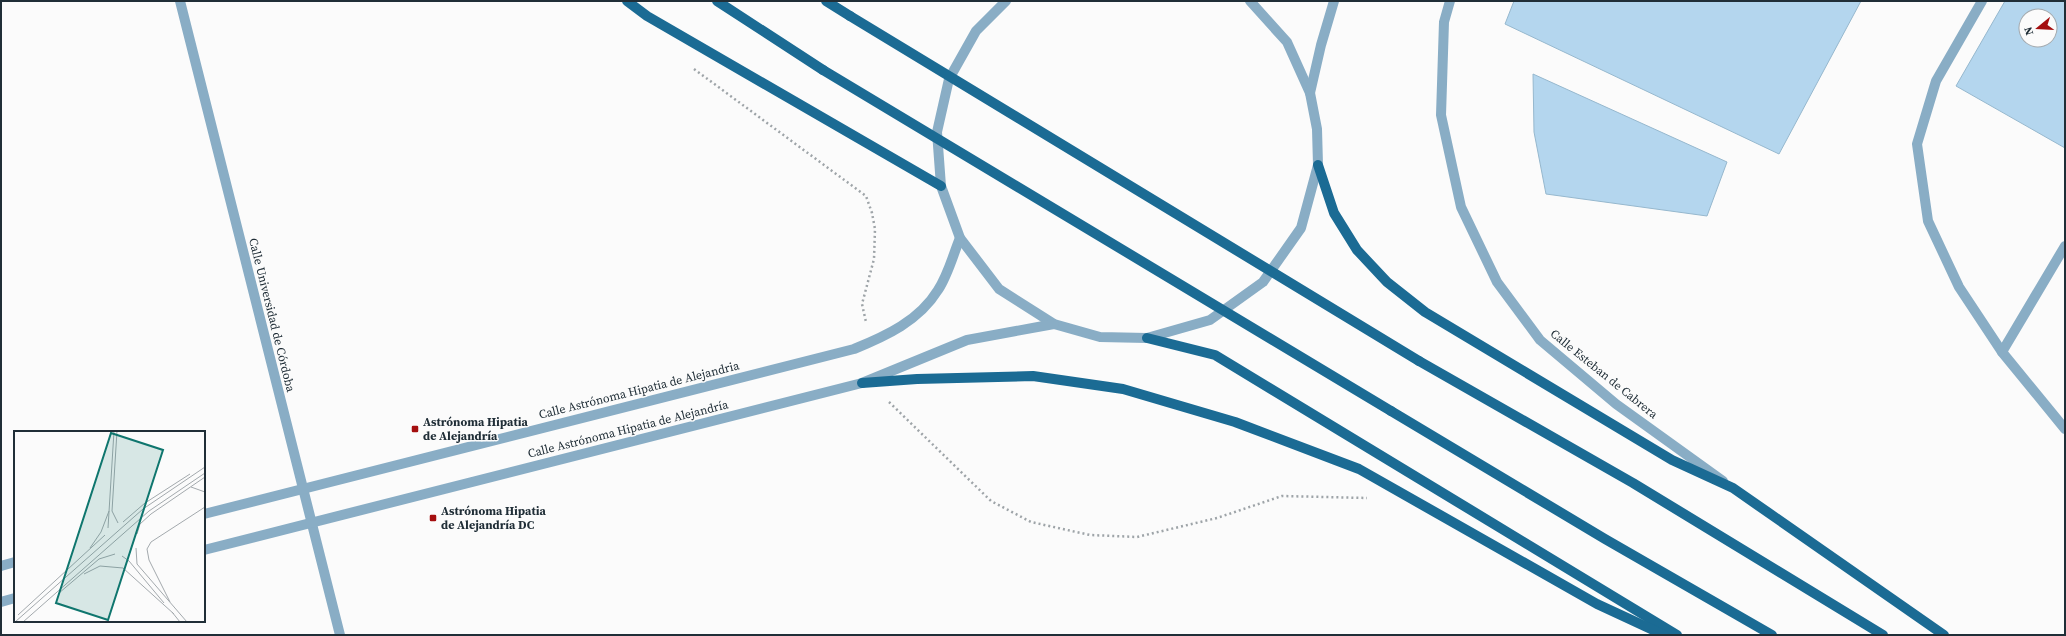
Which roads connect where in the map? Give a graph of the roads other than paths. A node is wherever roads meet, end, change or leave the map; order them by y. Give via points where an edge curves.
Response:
1 (180, 1) edge
2 (627, 1) edge
3 (717, 1) edge
4 (826, 1) edge
5 (1006, 1) edge
6 (1250, 1) edge
7 (1334, 1) edge
8 (1450, 1) edge
9 (1982, 1) edge
10 (1310, 93) junction
11 (1318, 165) junction
12 (941, 186) junction
13 (960, 238) junction
14 (2065, 246) edge
15 (1054, 324) junction
16 (1147, 338) junction
17 (2002, 352) junction
18 (862, 383) junction
19 (2065, 429) edge
20 (1733, 488) junction
21 (303, 489) junction
22 (205, 514) edge
23 (311, 522) junction
24 (205, 550) edge
25 (14, 562) edge
26 (1, 566) edge
27 (14, 598) edge
28 (1, 602) edge
29 (340, 635) edge
30 (1664, 635) edge
31 (1677, 635) edge
32 (1772, 635) edge
33 (1883, 635) edge
34 (1944, 635) edge

1 - 21 street, Calle Universidad de Córdoba
2 - 12 main road via 647,16
3 - 32 main road, bridge via 824,70 1391,411
4 - 33 main road, bridge via 1420,360 1633,483
5 - 12 street via 976,31 949,79 937,132
6 - 10 street via 1287,42
7 - 10 street
8 - 20 street, Calle Esteban de Cabrera via 1444,22 1441,115 1461,207 1497,282 1540,340 1616,404
9 - 17 street via 1936,80 1917,144 1928,221 1959,286
10 - 11 street via 1318,129
11 - 16 street via 1301,228 1263,282 1210,320
11 - 20 main road via 1334,213 1357,250 1387,282 1426,312 1672,460
12 - 13 street
13 - 15 street via 999,289
13 - 21 street, Calle Astrónoma Hipatia de Alejandria via 939,290 924,309 903,326 854,349
14 - 17 street
15 - 16 street via 1100,337
15 - 18 street, Calle Astrónoma Hipatia de Alejandría via 967,340
16 - 31 main road via 1215,355
17 - 19 street
18 - 23 street, Calle Astrónoma Hipatia de Alejandría
18 - 30 main road via 1033,376 1123,389 1235,422 1359,470 1597,604
20 - 34 main road
21 - 22 street, Calle Astrónoma Hipatia de Alejandria
21 - 23 street, Calle Universidad de Córdoba
23 - 24 street, Calle Astrónoma Hipatia de Alejandría
23 - 29 street, Calle Universidad de Córdoba
25 - 26 street
27 - 28 street

